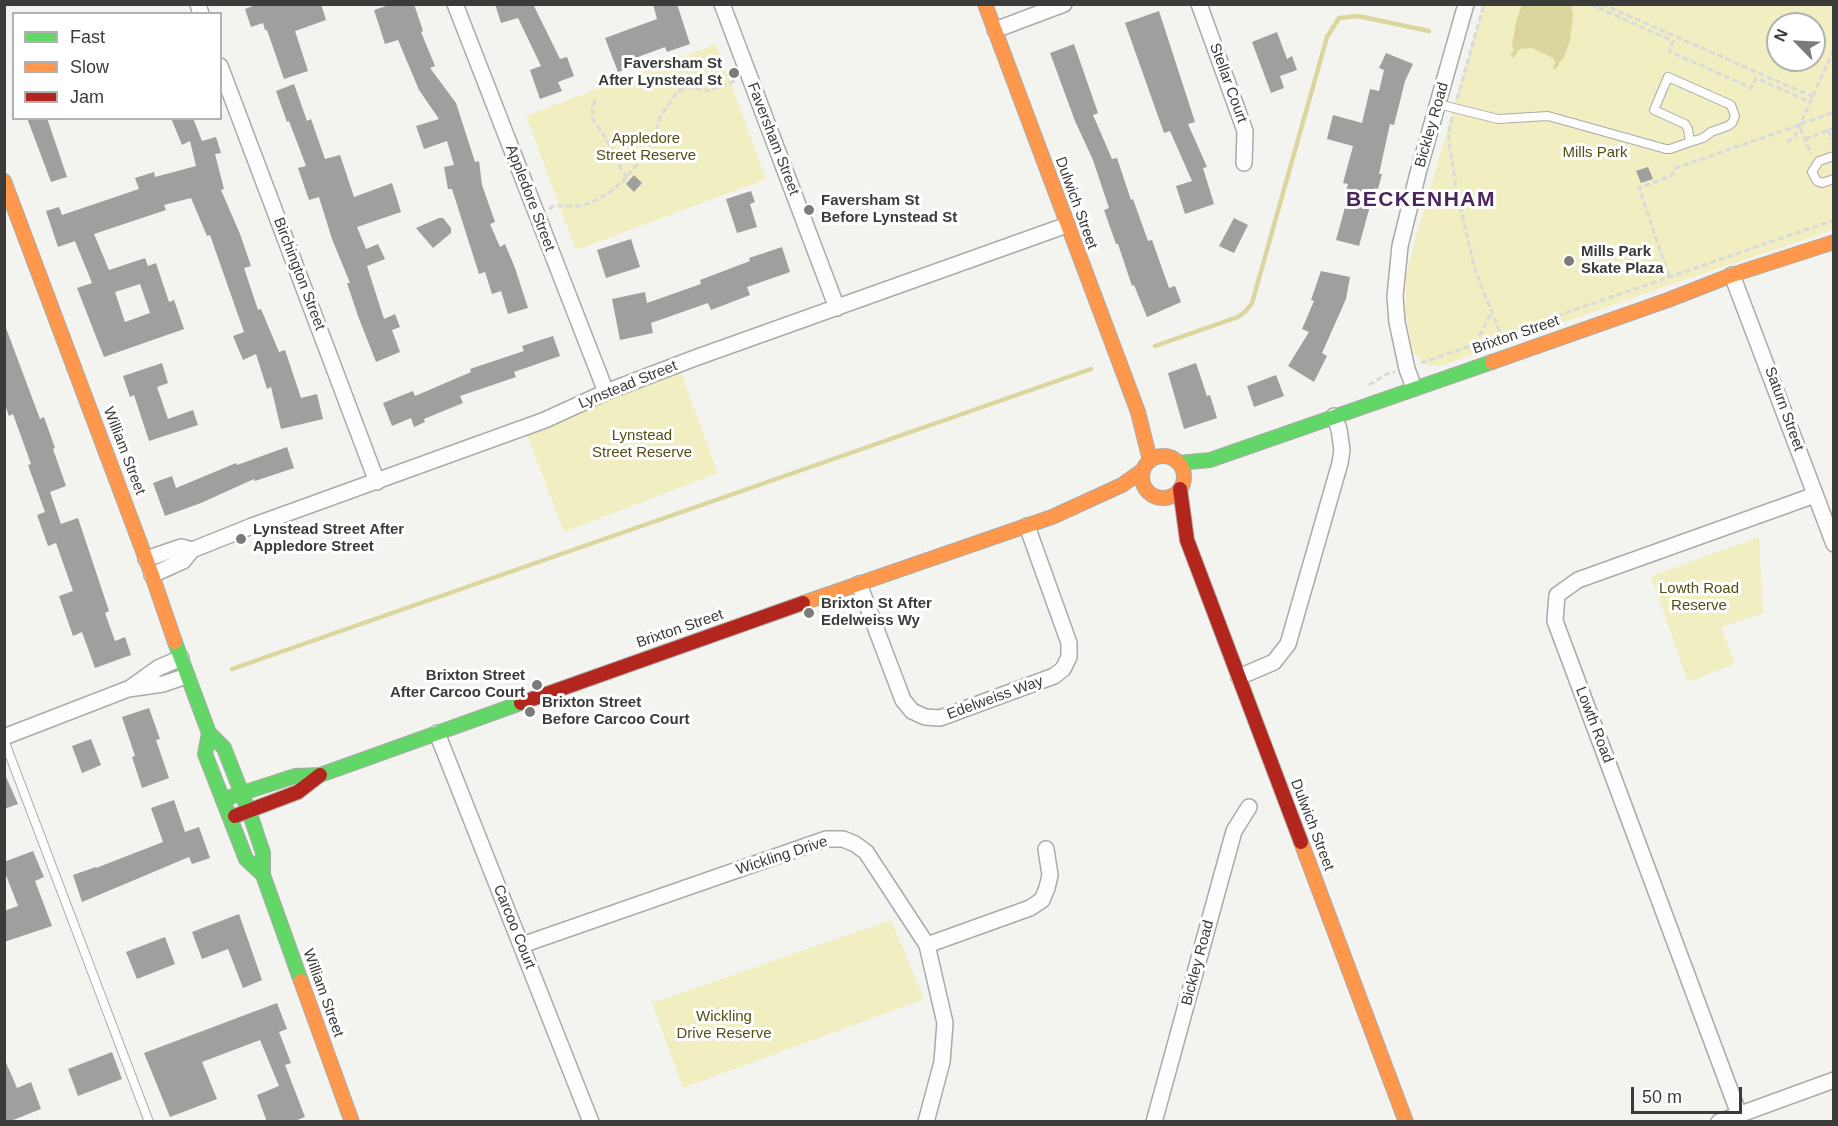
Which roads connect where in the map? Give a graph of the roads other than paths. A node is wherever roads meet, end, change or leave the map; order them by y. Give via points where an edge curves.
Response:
1 (455, 4) edge
2 (722, 4) edge
3 (985, 4) edge
4 (1064, 4) edge
5 (1199, 4) edge
6 (1466, 4) edge
7 (995, 30) junction
8 (222, 71) edge
9 (1438, 104) junction
10 (1690, 142) junction
11 (1833, 156) edge
12 (1244, 163) dead end
13 (1833, 179) edge
14 (4, 181) edge
15 (1066, 225) junction
16 (1833, 242) edge
17 (1732, 275) junction
18 (837, 308) junction
19 (1414, 388) junction
20 (606, 392) junction
21 (1138, 412) junction
22 (1334, 416) junction
23 (1173, 459) junction
24 (1210, 460) junction
25 (1146, 465) junction
26 (377, 482) junction
27 (1182, 486) junction
28 (1153, 495) junction
29 (1815, 495) junction
30 (1052, 517) junction
31 (1027, 526) junction
32 (1187, 540) junction
33 (1833, 544) edge
34 (192, 549) junction
35 (146, 559) junction
36 (152, 575) junction
37 (859, 584) junction
38 (181, 658) junction
39 (187, 676) junction
40 (1239, 676) junction
41 (128, 689) junction
42 (209, 733) junction
43 (437, 733) junction
44 (4, 738) edge
45 (320, 775) junction
46 (242, 794) junction
47 (224, 799) junction
48 (1249, 807) dead end
49 (248, 811) junction
50 (230, 817) junction
51 (1046, 849) dead end
52 (262, 875) junction
53 (522, 945) junction
54 (927, 945) junction
55 (1833, 1080) edge
56 (1739, 1114) junction
57 (149, 1122) edge
58 (352, 1122) edge
59 (591, 1122) edge
60 (926, 1122) edge
61 (1154, 1122) edge
62 (1406, 1122) edge
63 (1719, 1122) edge

1 - 20 street, Appledore Street
2 - 18 street, Faversham Street
3 - 7 main road, Dulwich Street
4 - 7 street
5 - 12 street, Stellar Court via 1245,132
6 - 9 street, Bickley Road
7 - 15 main road, Dulwich Street
8 - 26 street, Birchington Street
9 - 10 lane via 1498,119 1548,116 1666,149
9 - 19 street, Bickley Road via 1400,246 1396,276 1399,335
10 - 10 lane via 1684,124 1654,110 1668,77 1731,105 1733,110 1735,116 1728,126
11 - 13 lane via 1819,161 1812,172 1822,183
14 - 35 main road, William Street
15 - 18 street, Lynstead Street
15 - 21 main road, Dulwich Street
16 - 17 main road, Brixton Street
17 - 19 main road, Brixton Street
17 - 29 street, Saturn Street
18 - 20 street, Lynstead Street
19 - 22 main road, Brixton Street
20 - 26 street, Lynstead Street via 545,420
21 - 23 main road, Dulwich Street
21 - 25 main road, Dulwich Street
22 - 24 main road, Brixton Street
22 - 40 street via 1342,450 1340,463 1288,644 1274,662
23 - 24 main road, Brixton Street
23 - 25 main road via 1160,456
23 - 27 main road via 1183,469
24 - 27 main road, Brixton Street
25 - 28 main road via 1143,481
25 - 30 main road, Brixton Street via 1122,485
26 - 34 street, Lynstead Street
27 - 28 main road via 1169,497
27 - 32 main road, Dulwich Street
28 - 30 main road, Brixton Street via 1128,497
28 - 32 main road, Dulwich Street
29 - 33 street, Saturn Street
29 - 56 street, Lowth Road via 1578,580 1557,595 1554,621
30 - 31 main road, Brixton Street
31 - 37 main road, Brixton Street
31 - 37 street, Edelweiss Way via 1069,643 1069,657 1054,676 940,718 912,711 903,700
32 - 40 main road, Dulwich Street
34 - 35 street, Lynstead Street via 181,547
34 - 36 street, Lynstead Street via 183,561
35 - 36 main road, William Street
36 - 38 main road, William Street
37 - 43 main road, Brixton Street
38 - 39 main road, William Street
38 - 41 street
39 - 41 street
39 - 42 main road, William Street
40 - 62 main road, Dulwich Street
41 - 44 street
42 - 46 main road, William Street via 224,748
42 - 47 main road, William Street via 205,754
43 - 45 main road, Brixton Street
43 - 53 street, Carcoo Court
44 - 57 lane
45 - 46 main road, Brixton Street via 295,776
45 - 49 main road, Brixton Street via 298,792
46 - 47 main road, Brixton Street
46 - 49 main road, William Street
47 - 50 main road, William Street
48 - 61 street, Bickley Road via 1234,831
49 - 50 main road, Brixton Street
49 - 52 main road, William Street via 263,853
50 - 52 main road, William Street via 246,859
51 - 54 street via 1050,875 1042,900
52 - 58 main road, William Street
53 - 54 street, Wickling Drive via 826,839 843,839 866,852
53 - 59 street, Carcoo Court
54 - 60 street, Wickling Drive via 945,1023 942,1062
55 - 56 street
56 - 63 street

